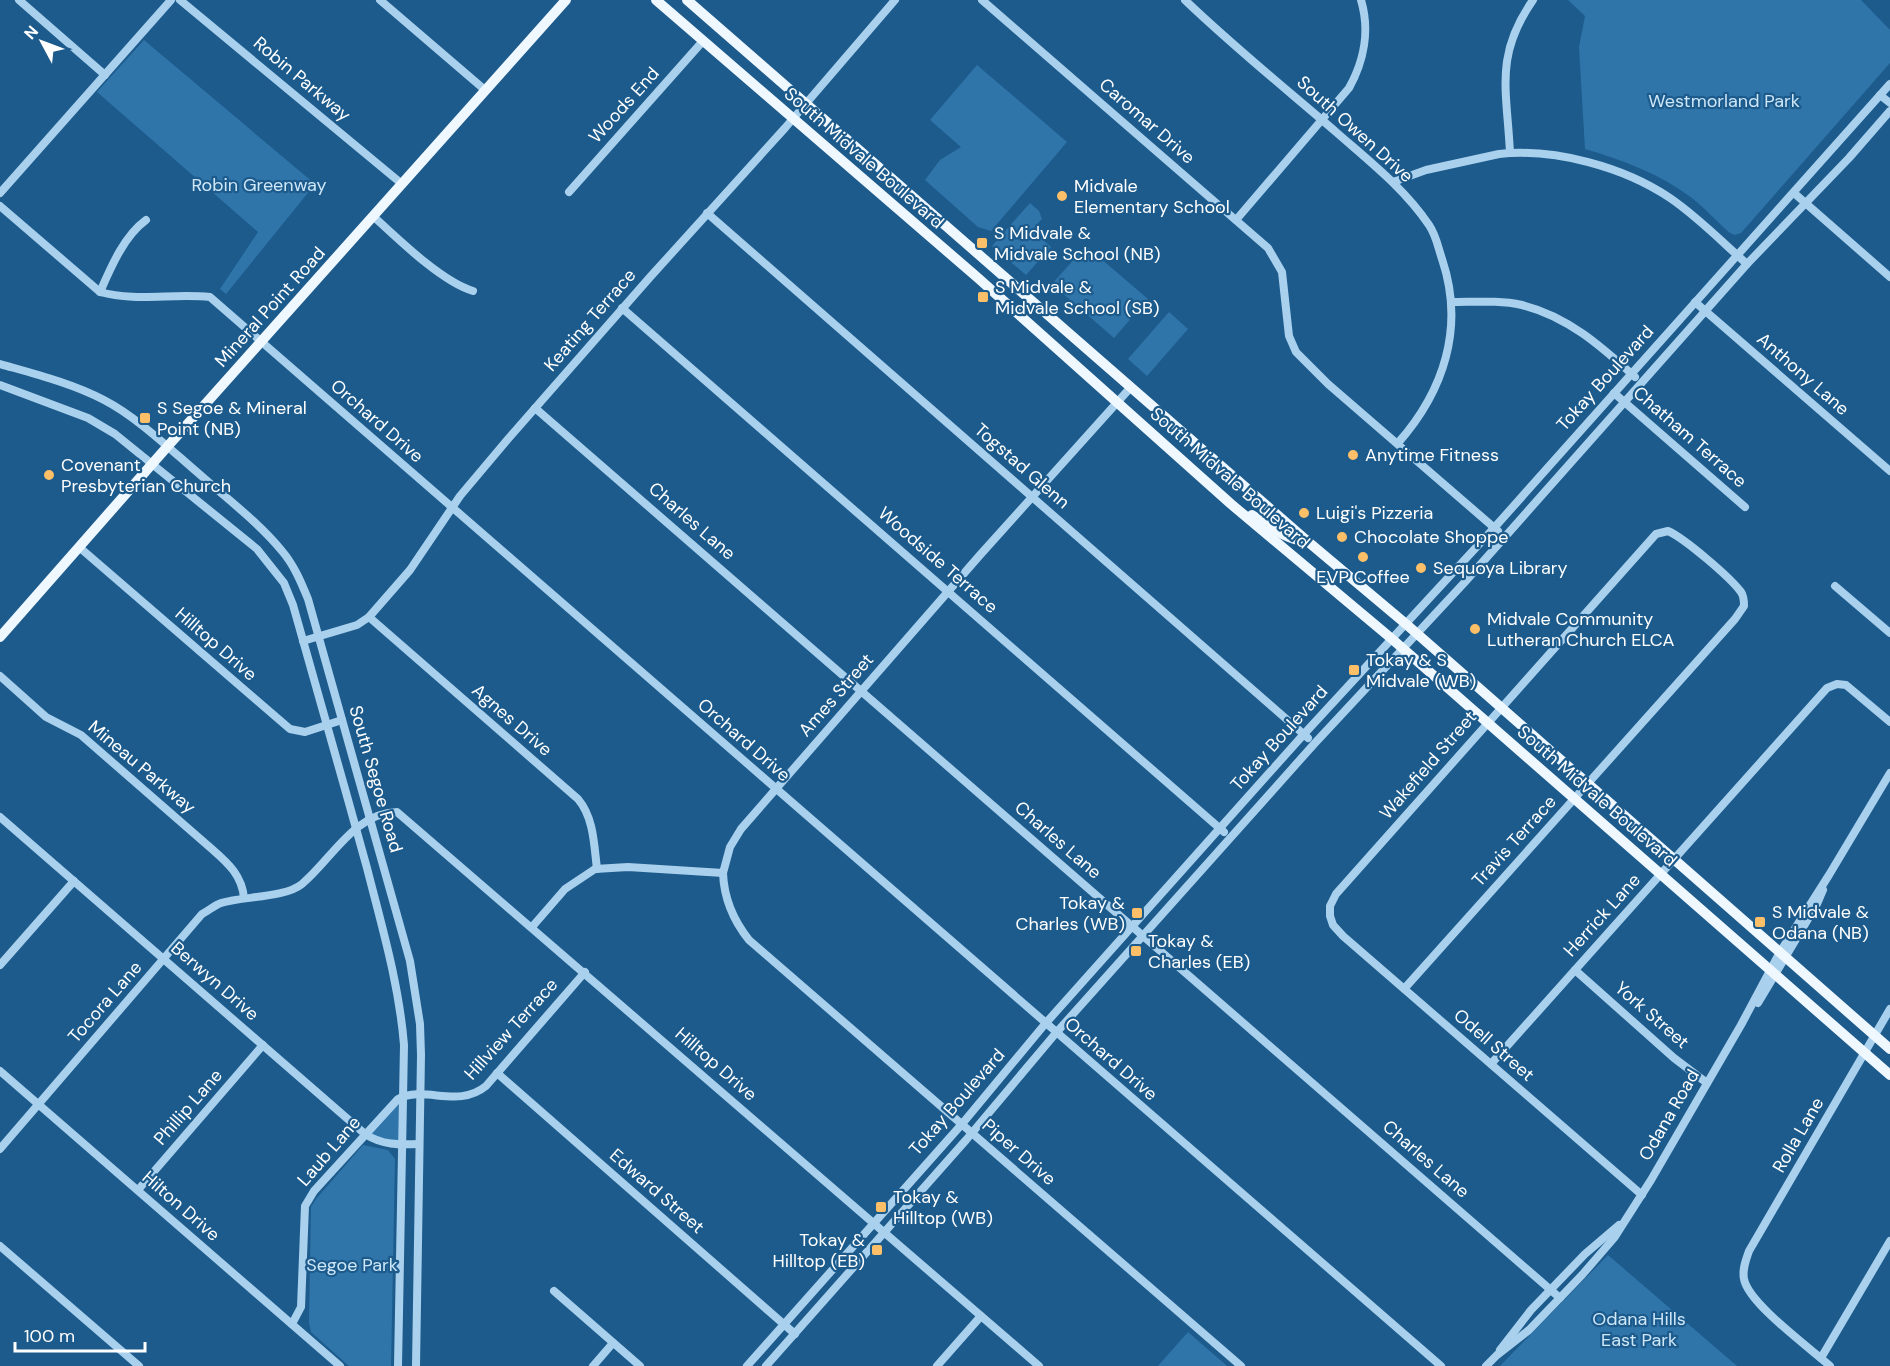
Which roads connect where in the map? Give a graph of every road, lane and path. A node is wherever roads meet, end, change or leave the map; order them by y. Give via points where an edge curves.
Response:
1 (19, 0) edge
2 (171, 0) edge
3 (180, 0) edge
4 (380, 0) edge
5 (566, 0) edge
6 (656, 0) edge
7 (687, 0) edge
8 (895, 0) edge
9 (982, 0) edge
10 (1185, 0) edge
11 (1361, 0) edge
12 (1533, 0) edge
13 (703, 41) junction
14 (105, 75) junction
15 (1890, 84) edge
16 (485, 90) junction
17 (1880, 95) junction
18 (806, 103) junction
19 (1890, 104) edge
20 (1890, 111) edge
21 (793, 118) junction
22 (1322, 120) junction
23 (1510, 153) junction
24 (1393, 182) junction
25 (402, 184) junction
26 (569, 192) dead end
27 (0, 193) edge
28 (1794, 193) junction
29 (1806, 204) junction
30 (0, 206) edge
31 (707, 213) junction
32 (373, 216) junction
33 (1236, 219) junction
34 (146, 220) dead end
35 (1737, 256) junction
36 (1747, 264) junction
37 (1890, 277) edge
38 (473, 291) dead end
39 (100, 292) junction
40 (1451, 302) junction
41 (1695, 302) junction
42 (622, 308) junction
43 (1706, 311) junction
44 (261, 342) junction
45 (0, 364) edge
46 (1631, 373) junction
47 (1641, 382) junction
48 (0, 386) edge
49 (1131, 387) junction
50 (1614, 393) junction
51 (1118, 402) junction
52 (1624, 402) junction
53 (535, 408) junction
54 (1398, 443) junction
55 (167, 447) junction
56 (152, 464) junction
57 (1890, 471) edge
58 (1032, 498) junction
59 (1231, 504) junction
60 (1745, 507) dead end
61 (452, 508) junction
62 (1494, 528) junction
63 (1504, 537) junction
64 (1306, 540) junction
65 (80, 547) junction
66 (1835, 586) dead end
67 (948, 591) junction
68 (1743, 608) joint
69 (369, 617) junction
70 (1406, 624) junction
71 (1416, 633) junction
72 (1890, 633) edge
73 (0, 637) edge
74 (319, 637) junction
75 (1392, 639) junction
76 (303, 641) junction
77 (1402, 648) junction
78 (0, 676) edge
79 (862, 691) junction
80 (1500, 708) junction
81 (342, 720) junction
82 (1487, 722) junction
83 (1890, 722) edge
84 (326, 724) junction
85 (1305, 734) junction
86 (1315, 743) junction
87 (1890, 773) edge
88 (1587, 784) junction
89 (775, 790) junction
90 (1575, 798) junction
91 (0, 817) edge
92 (363, 822) junction
93 (1220, 829) junction
94 (1230, 838) junction
95 (1674, 860) junction
96 (597, 869) junction
97 (723, 873) junction
98 (1661, 874) junction
99 (74, 880) junction
100 (244, 898) junction
101 (1330, 916) joint
102 (532, 927) junction
103 (1132, 927) junction
104 (1143, 935) junction
105 (1783, 954) junction
106 (164, 959) junction
107 (0, 965) edge
108 (1575, 970) junction
109 (585, 972) junction
110 (1773, 972) junction
111 (1404, 989) junction
112 (1890, 1009) edge
113 (1045, 1024) junction
114 (1056, 1033) junction
115 (1874, 1035) junction
116 (263, 1045) junction
117 (1890, 1049) edge
118 (1865, 1053) junction
119 (1491, 1064) junction
120 (0, 1071) edge
121 (497, 1073) junction
122 (1890, 1075) edge
123 (1707, 1083) junction
124 (419, 1095) junction
125 (403, 1097) junction
126 (38, 1104) junction
127 (962, 1124) junction
128 (972, 1133) junction
129 (365, 1134) junction
130 (419, 1144) junction
131 (402, 1145) junction
132 (0, 1149) edge
133 (138, 1190) junction
134 (1642, 1195) junction
135 (1624, 1221) junction
136 (874, 1222) junction
137 (886, 1233) junction
138 (1890, 1242) edge
139 (0, 1246) edge
140 (1551, 1290) junction
141 (554, 1291) dead end
142 (1560, 1298) junction
143 (981, 1316) junction
144 (292, 1324) junction
145 (784, 1324) junction
146 (795, 1334) junction
147 (613, 1343) junction
148 (1497, 1354) junction
149 (1821, 1358) junction
150 (139, 1366) edge
151 (340, 1366) edge
152 (398, 1366) edge
153 (416, 1366) edge
154 (593, 1366) edge
155 (640, 1366) edge
156 (747, 1366) edge
157 (766, 1366) edge
158 (937, 1366) edge
159 (1039, 1366) edge
160 (1241, 1366) edge
161 (1441, 1366) edge
162 (1486, 1366) edge
163 (1830, 1366) edge

1 - 14 street
2 - 14 street
3 - 25 street, Robin Parkway
4 - 16 street
5 - 16 main road, Mineral Point Road
6 - 13 main road, South Midvale Boulevard
7 - 18 main road, South Midvale Boulevard
8 - 18 street, Keating Terrace
9 - 33 street, Caromar Drive
10 - 22 street, South Owen Drive
11 - 22 street via 1366,31 1357,73
12 - 23 street via 1519,21 1505,71
13 - 21 main road, South Midvale Boulevard
13 - 26 street, Woods End
14 - 27 street
15 - 17 street, Tokay Boulevard
16 - 25 main road, Mineral Point Road
17 - 19 street
17 - 28 street, Tokay Boulevard
18 - 21 street, Keating Terrace
18 - 49 main road, South Midvale Boulevard
20 - 29 street, Tokay Boulevard
21 - 31 street, Keating Terrace
21 - 51 main road, South Midvale Boulevard
22 - 24 street, South Owen Drive
22 - 33 street
23 - 24 street via 1426,170
23 - 35 street via 1575,158 1635,179 1678,204
24 - 40 street, South Owen Drive via 1435,237
25 - 32 main road, Mineral Point Road
28 - 29 street
28 - 35 street, Tokay Boulevard
29 - 36 street, Tokay Boulevard
29 - 37 street
30 - 39 street
31 - 42 street, Keating Terrace
31 - 58 street, Togstad Glenn
32 - 38 street via 426,262 461,288
32 - 44 main road, Mineral Point Road
33 - 54 street, Caromar Drive via 1268,248 1282,272 1289,336 1296,352
34 - 39 street via 122,249
35 - 36 street
35 - 41 street, Tokay Boulevard
36 - 43 street, Tokay Boulevard
39 - 44 street, Orchard Drive via 120,297 210,297
40 - 46 street, Chatham Terrace via 1499,302 1542,311 1580,330
40 - 54 street, South Owen Drive via 1448,352 1437,385 1418,419
41 - 43 street, Anthony Lane
41 - 46 street, Tokay Boulevard
42 - 53 street, Keating Terrace
42 - 67 street, Woodside Terrace
43 - 47 street, Tokay Boulevard
43 - 57 street, Anthony Lane
44 - 55 main road, Mineral Point Road
44 - 61 street, Orchard Drive
45 - 55 street, South Segoe Road via 105,401
46 - 47 street, Chatham Terrace
46 - 50 street, Tokay Boulevard
47 - 52 street, Tokay Boulevard
48 - 56 street, South Segoe Road via 88,418
49 - 51 street, Ames Street
49 - 64 main road, South Midvale Boulevard
50 - 52 street, Chatham Terrace
50 - 62 street, Tokay Boulevard
51 - 58 street, Ames Street
51 - 59 main road, South Midvale Boulevard
52 - 60 street, Chatham Terrace
52 - 63 street, Tokay Boulevard
53 - 61 street, Keating Terrace
53 - 79 street, Charles Lane
54 - 62 street, Caromar Drive
55 - 56 main road, Mineral Point Road
55 - 74 street, South Segoe Road via 268,534 284,553 302,582
56 - 65 main road, Mineral Point Road
56 - 76 street, South Segoe Road via 257,549 273,567 293,605
58 - 67 street, Ames Street
58 - 85 street, Togstad Glenn
59 - 64 main road via 1291,538
59 - 75 main road, South Midvale Boulevard
61 - 69 street, Keating Terrace via 410,570
61 - 89 street, Orchard Drive
62 - 63 street, Caromar Drive
62 - 70 street, Tokay Boulevard
63 - 71 street, Tokay Boulevard
64 - 70 main road, South Midvale Boulevard
65 - 73 main road, Mineral Point Road
65 - 84 street, Hilltop Drive via 290,729 305,732
66 - 72 street
67 - 79 street, Ames Street
67 - 93 street, Woodside Terrace
68 - 80 street, Wakefield Street via 1743,594 1679,536 1668,531 1656,534
68 - 88 street, Travis Terrace
69 - 74 street, Keating Terrace
69 - 96 street, Agnes Drive via 578,799 591,826
70 - 71 main road, South Midvale Boulevard
70 - 75 street, Tokay Boulevard
71 - 77 street, Tokay Boulevard
71 - 80 main road, South Midvale Boulevard
74 - 76 street, Keating Terrace
74 - 81 street, South Segoe Road
75 - 77 main road, South Midvale Boulevard
75 - 85 street, Tokay Boulevard
76 - 84 street, South Segoe Road
77 - 82 main road, South Midvale Boulevard
77 - 86 street, Tokay Boulevard
78 - 100 street, Mineau Parkway via 46,717 81,735 234,869 243,885
79 - 89 street, Ames Street
79 - 103 street, Charles Lane
80 - 82 street, Wakefield Street
80 - 88 main road, South Midvale Boulevard
81 - 84 street, Hilltop Drive
81 - 92 street, South Segoe Road
82 - 90 main road, South Midvale Boulevard
82 - 101 street, Wakefield Street via 1336,894
83 - 95 street, Herrick Lane via 1846,685 1827,688
84 - 92 street, South Segoe Road
85 - 86 street, Togstad Glenn
85 - 93 street, Tokay Boulevard
86 - 94 street, Tokay Boulevard
87 - 105 street, Odana Road via 1829,875 1817,904
88 - 90 street, Travis Terrace
88 - 95 main road, South Midvale Boulevard
89 - 97 street, Ames Street via 736,835
89 - 113 street, Orchard Drive
90 - 98 main road, South Midvale Boulevard
90 - 111 street, Travis Terrace
91 - 99 street, Berwyn Drive
92 - 100 street, Tocora Lane via 300,886
92 - 102 street, Hilltop Drive via 389,812 404,816
92 - 124 street, South Segoe Road via 414,979 420,1024
92 - 125 street, South Segoe Road via 401,1014
93 - 94 street, Woodside Terrace
93 - 103 street, Tokay Boulevard
94 - 104 street, Tokay Boulevard
95 - 98 street, Herrick Lane
95 - 105 main road, South Midvale Boulevard
96 - 97 street
96 - 102 street via 565,889
97 - 127 street, Piper Drive via 730,911 749,940
98 - 108 street, Herrick Lane
98 - 110 main road, South Midvale Boulevard
99 - 106 street, Berwyn Drive
99 - 107 street
100 - 106 street, Tocora Lane via 220,903 202,914
101 - 111 street, Odell Street via 1333,925
102 - 109 street, Hilltop Drive
103 - 104 street, Charles Lane
103 - 113 street, Tokay Boulevard
104 - 114 street, Tokay Boulevard
104 - 140 street, Charles Lane
105 - 110 street, Odana Road
105 - 115 main road, South Midvale Boulevard
106 - 116 street, Berwyn Drive
106 - 126 street, Tocora Lane
108 - 119 street, Herrick Lane
108 - 123 street, York Street
109 - 121 street, Hillview Terrace
109 - 136 street, Hilltop Drive
110 - 118 main road, South Midvale Boulevard
110 - 123 street, Odana Road
111 - 119 street, Odell Street
112 - 115 street, Rolla Lane
113 - 114 street, Orchard Drive
113 - 127 street, Tokay Boulevard
114 - 128 street, Tokay Boulevard
114 - 161 street, Orchard Drive
115 - 117 main road, South Midvale Boulevard
115 - 118 street, Rolla Lane
116 - 129 street, Berwyn Drive
116 - 133 street, Phillip Lane
118 - 122 main road, South Midvale Boulevard
118 - 149 street, Rolla Lane via 1744,1264 1744,1280 1762,1308
119 - 134 street, Odell Street
120 - 126 street, Hilton Drive
121 - 124 street, Hillview Terrace via 478,1093 469,1096
121 - 145 street, Edward Street
123 - 134 street, Odana Road
124 - 125 street
124 - 130 street, South Segoe Road
125 - 129 street, Laub Lane
125 - 131 street, South Segoe Road
126 - 132 street, Tocora Lane
126 - 133 street, Hilton Drive
127 - 128 street, Piper Drive
127 - 136 street, Tokay Boulevard
128 - 137 street, Tokay Boulevard
128 - 160 street, Piper Drive
129 - 131 street, Berwyn Drive
129 - 144 street, Laub Lane via 305,1206 301,1307
130 - 131 street, Berwyn Drive
130 - 153 street, South Segoe Road
131 - 152 street, South Segoe Road
133 - 144 street, Hilton Drive
134 - 135 street, Odana Road
135 - 140 street, Odana Road
135 - 142 street, Odana Road
136 - 137 street, Hilltop Drive
136 - 145 street, Tokay Boulevard
137 - 143 street, Hilltop Drive
137 - 146 street, Tokay Boulevard
138 - 149 street
139 - 150 street
140 - 142 street, Charles Lane
140 - 148 street, Odana Road via 1514,1329
141 - 147 street
142 - 148 street, Odana Road
143 - 158 street
143 - 159 street, Hilltop Drive
144 - 151 street, Hilton Drive
145 - 146 street, Edward Street
145 - 156 street, Tokay Boulevard
146 - 157 street, Tokay Boulevard
147 - 154 street
147 - 155 street
148 - 162 street, Odana Road
149 - 163 street

